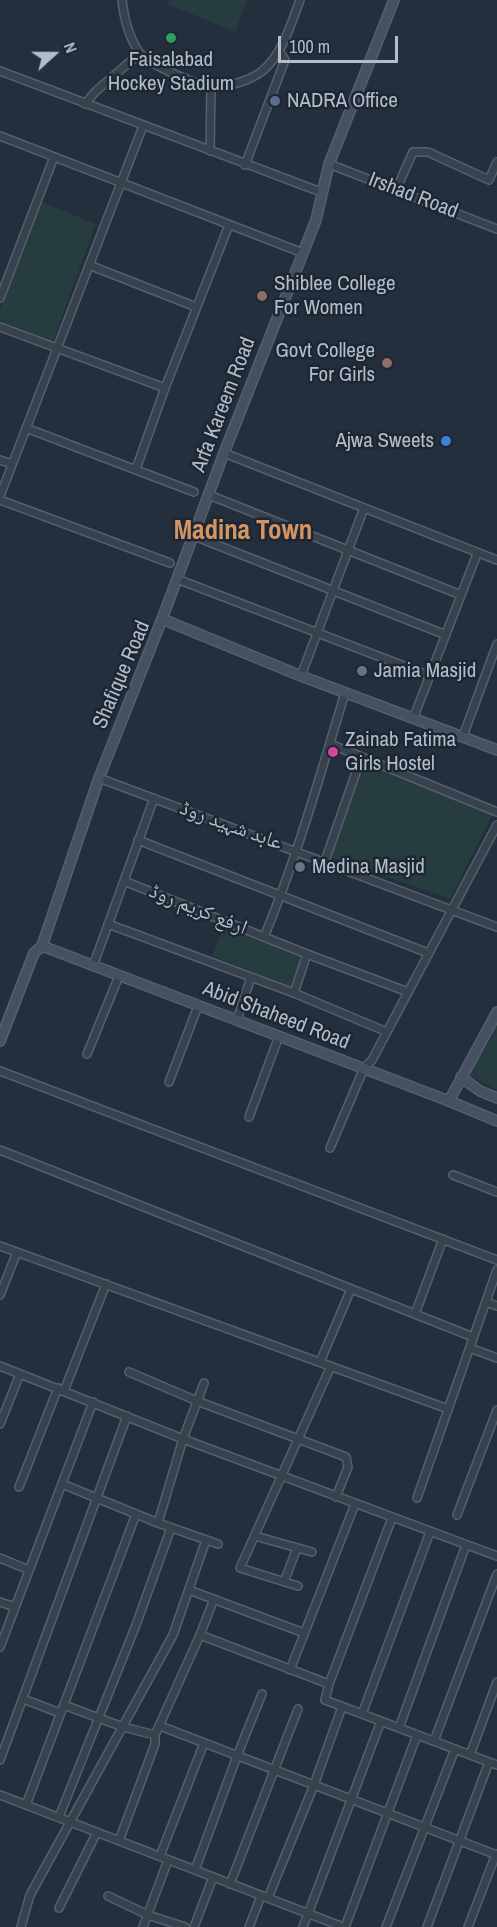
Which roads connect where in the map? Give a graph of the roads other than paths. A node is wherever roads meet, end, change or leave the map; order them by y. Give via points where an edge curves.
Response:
1 (122, 0) edge
2 (300, 0) edge
3 (394, 0) edge
4 (279, 51) junction
5 (139, 54) junction
6 (0, 71) edge
7 (211, 87) junction
8 (84, 104) junction
9 (142, 126) junction
10 (0, 136) edge
11 (210, 152) junction
12 (54, 157) junction
13 (497, 162) edge
14 (329, 164) junction
15 (245, 165) junction
16 (121, 182) junction
17 (396, 190) junction
18 (321, 192) junction
19 (229, 225) junction
20 (497, 229) edge
21 (303, 253) junction
22 (89, 265) junction
23 (0, 298) edge
24 (196, 307) junction
25 (0, 327) edge
26 (57, 349) junction
27 (165, 388) junction
28 (26, 428) junction
29 (224, 453) junction
30 (0, 460) edge
31 (12, 464) junction
32 (135, 469) junction
33 (194, 492) dead end
34 (209, 495) junction
35 (0, 498) edge
36 (364, 508) junction
37 (194, 537) junction
38 (349, 549) junction
39 (477, 554) junction
40 (497, 560) edge
41 (170, 563) dead end
42 (177, 579) junction
43 (334, 591) junction
44 (461, 595) junction
45 (162, 620) junction
46 (318, 632) junction
47 (446, 635) junction
48 (497, 644) edge
49 (301, 676) junction
50 (430, 676) junction
51 (345, 693) junction
52 (413, 719) junction
53 (463, 736) junction
54 (330, 744) junction
55 (497, 750) edge
56 (361, 758) junction
57 (99, 778) junction
58 (154, 798) junction
59 (497, 812) edge
60 (497, 825) edge
61 (138, 840) junction
62 (297, 850) junction
63 (325, 861) junction
64 (124, 881) junction
65 (281, 896) junction
66 (451, 910) junction
67 (108, 924) junction
68 (497, 927) edge
69 (264, 937) junction
70 (42, 946) junction
71 (428, 953) junction
72 (307, 954) junction
73 (93, 966) junction
74 (118, 976) junction
75 (251, 977) junction
76 (408, 992) junction
77 (294, 993) junction
78 (198, 1006) junction
79 (497, 1012) edge
80 (237, 1020) junction
81 (2, 1027) edge
82 (387, 1032) junction
83 (279, 1036) junction
84 (0, 1041) edge
85 (87, 1054) dead end
86 (364, 1068) junction
87 (0, 1071) edge
88 (461, 1077) junction
89 (169, 1082) dead end
90 (497, 1098) edge
91 (449, 1101) junction
92 (249, 1117) dead end
93 (496, 1117) edge
94 (330, 1148) dead end
95 (0, 1150) edge
96 (453, 1175) dead end
97 (497, 1192) edge
98 (443, 1239) junction
99 (0, 1246) edge
100 (17, 1252) junction
101 (497, 1260) edge
102 (497, 1270) edge
103 (106, 1284) junction
104 (351, 1289) junction
105 (0, 1295) edge
106 (486, 1302) junction
107 (497, 1306) edge
108 (415, 1314) junction
109 (473, 1337) junction
110 (470, 1348) junction
111 (497, 1358) edge
112 (320, 1362) junction
113 (0, 1366) edge
114 (331, 1366) junction
115 (129, 1372) dead end
116 (20, 1374) junction
117 (204, 1383) dead end
118 (61, 1389) junction
119 (197, 1401) junction
120 (93, 1402) junction
121 (448, 1409) junction
122 (497, 1410) edge
123 (127, 1416) junction
124 (0, 1424) edge
125 (183, 1439) junction
126 (298, 1439) junction
127 (281, 1476) junction
128 (62, 1484) junction
129 (19, 1487) dead end
130 (336, 1497) junction
131 (98, 1498) junction
132 (417, 1498) dead end
133 (355, 1504) junction
134 (136, 1514) junction
135 (457, 1515) dead end
136 (392, 1518) junction
137 (158, 1523) junction
138 (171, 1528) junction
139 (430, 1532) junction
140 (255, 1536) junction
141 (206, 1540) junction
142 (218, 1545) dead end
143 (466, 1545) junction
144 (497, 1547) edge
145 (297, 1548) junction
146 (312, 1552) dead end
147 (496, 1556) edge
148 (0, 1558) edge
149 (29, 1570) junction
150 (497, 1574) edge
151 (284, 1582) junction
152 (298, 1586) dead end
153 (189, 1590) junction
154 (214, 1599) junction
155 (0, 1602) edge
156 (15, 1607) junction
157 (303, 1634) junction
158 (200, 1635) junction
159 (0, 1647) edge
160 (290, 1670) junction
161 (497, 1682) edge
162 (329, 1684) junction
163 (262, 1694) dead end
164 (23, 1699) junction
165 (64, 1705) junction
166 (342, 1707) junction
167 (298, 1709) dead end
168 (60, 1713) junction
169 (362, 1714) junction
170 (98, 1718) junction
171 (381, 1721) junction
172 (160, 1726) junction
173 (123, 1727) junction
174 (399, 1728) junction
175 (155, 1735) junction
176 (417, 1735) junction
177 (434, 1741) junction
178 (204, 1743) junction
179 (455, 1749) junction
180 (470, 1755) junction
181 (237, 1756) junction
182 (0, 1760) edge
183 (489, 1762) junction
184 (497, 1765) edge
185 (276, 1771) junction
186 (314, 1785) junction
187 (0, 1795) edge
188 (353, 1800) junction
189 (26, 1805) junction
190 (387, 1814) junction
191 (58, 1817) junction
192 (70, 1822) junction
193 (425, 1827) junction
194 (97, 1832) junction
195 (460, 1839) junction
196 (119, 1841) junction
197 (497, 1854) edge
198 (160, 1856) junction
199 (168, 1860) junction
200 (195, 1870) junction
201 (213, 1877) junction
202 (230, 1884) junction
203 (108, 1896) dead end
204 (265, 1897) junction
205 (59, 1908) dead end
206 (309, 1914) junction
207 (148, 1915) junction
208 (21, 1927) edge
209 (143, 1927) edge
210 (185, 1927) edge
211 (194, 1927) edge
212 (249, 1927) edge
213 (303, 1927) edge
214 (344, 1927) edge
215 (386, 1927) edge
216 (427, 1927) edge
217 (468, 1927) edge

1 - 5 street via 124,21
2 - 4 street
3 - 14 street, Arfa Kareem Road
4 - 7 street via 261,72 237,83
4 - 15 street via 285,60
5 - 7 street via 163,69
5 - 8 street
6 - 8 street
7 - 11 street
8 - 9 street
9 - 11 street
9 - 16 street
10 - 12 street
11 - 15 street
12 - 16 street
12 - 23 street
13 - 17 street via 489,180 428,152 413,152
14 - 17 street, Irshad Road
14 - 18 street, Arfa Kareem Road
15 - 18 street
16 - 19 street
16 - 22 street
17 - 20 street, Irshad Road
18 - 21 street, Arfa Kareem Road via 316,220
19 - 21 street
19 - 24 street
21 - 29 street, Arfa Kareem Road
22 - 24 street
22 - 26 street
24 - 27 street
25 - 26 street
26 - 27 street
26 - 28 street
27 - 32 street
28 - 31 street
28 - 32 street
29 - 34 street, Arfa Kareem Road
29 - 36 street
30 - 31 street
31 - 35 street
32 - 33 street
34 - 37 street, Arfa Kareem Road
34 - 38 street
35 - 41 street
36 - 38 street
36 - 39 street
37 - 42 street, Arfa Kareem Road
37 - 43 street
38 - 43 street
38 - 44 street
39 - 40 street
39 - 44 street
42 - 45 street, Arfa Kareem Road
42 - 46 street
43 - 46 street
43 - 47 street
44 - 47 street
45 - 49 street, Shafique Road
45 - 57 street, Shafique Road
46 - 49 street
46 - 50 street
47 - 50 street
48 - 53 street
49 - 51 street, Shafique Road
50 - 52 street
51 - 52 street, Shafique Road
51 - 54 street, ارفع کریم روڈ
52 - 53 street, Shafique Road
53 - 55 street, Shafique Road
54 - 56 street
54 - 62 street, ارفع کریم روڈ
56 - 59 street
56 - 63 street
57 - 58 street, عابد شہید روڈ
57 - 70 street, Shafique Road
58 - 61 street, ارفع کریم روڈ
58 - 62 street, عابد شہید روڈ
60 - 66 street
61 - 64 street, ارفع کریم روڈ
61 - 65 street
62 - 63 street, عابد شہید روڈ
62 - 65 street, ارفع کریم روڈ
63 - 66 street, عابد شہید روڈ
64 - 67 street
64 - 69 street, ارفع کریم روڈ
65 - 69 street, ارفع کریم روڈ
65 - 71 street
66 - 68 street, عابد شہید روڈ
66 - 71 street
67 - 73 street
67 - 75 street
69 - 72 street
70 - 73 street, Abid Shaheed Road
70 - 81 street, Shafique Road via 34,953
71 - 76 street
72 - 76 street
72 - 77 street
73 - 74 street, Abid Shaheed Road
74 - 78 street, Abid Shaheed Road
74 - 85 street
75 - 77 street
75 - 80 street
76 - 82 street
77 - 82 street
78 - 80 street, Abid Shaheed Road
78 - 89 street
79 - 88 street
80 - 83 street, Abid Shaheed Road
81 - 84 street, Shafique Road
82 - 86 street
83 - 86 street, Abid Shaheed Road
83 - 92 street
86 - 91 street, Abid Shaheed Road
86 - 94 street
87 - 98 street
88 - 90 street
88 - 91 street
91 - 93 street, Abid Shaheed Road
95 - 104 street
96 - 97 street
98 - 101 street
98 - 108 street
99 - 100 street
100 - 103 street
100 - 105 street
102 - 106 street
103 - 112 street
103 - 118 street
104 - 108 street
104 - 112 street
106 - 107 street
106 - 109 street
108 - 109 street
109 - 110 street
110 - 111 street
110 - 121 street
112 - 114 street
113 - 116 street
114 - 121 street
114 - 126 street
115 - 119 street
116 - 118 street
116 - 124 street
117 - 119 street
118 - 120 street
118 - 129 street
119 - 125 street
119 - 126 street
120 - 123 street
120 - 128 street
121 - 132 street
122 - 135 street
123 - 125 street
123 - 131 street
125 - 127 street
125 - 137 street
126 - 127 street
126 - 130 street via 346,1457 348,1467
127 - 130 street
127 - 140 street
128 - 131 street
128 - 149 street
130 - 133 street
131 - 134 street
131 - 164 street
133 - 136 street
133 - 157 street
134 - 137 street
134 - 165 street
136 - 139 street
136 - 162 street
137 - 138 street
138 - 141 street
138 - 170 street
139 - 143 street
139 - 169 street
140 - 145 street
140 - 151 street via 240,1568
141 - 142 street
141 - 153 street
143 - 147 street
143 - 174 street
144 - 147 street
145 - 146 street
145 - 151 street
148 - 149 street
149 - 156 street
150 - 177 street
151 - 152 street
153 - 154 street
153 - 173 street via 173,1635
154 - 157 street
154 - 158 street
155 - 156 street
156 - 159 street
157 - 160 street
158 - 160 street
158 - 172 street
160 - 162 street
161 - 180 street
162 - 166 street via 325,1700
163 - 181 street
164 - 168 street
164 - 182 street
165 - 168 street
165 - 170 street
166 - 169 street
166 - 186 street
167 - 185 street
168 - 189 street
169 - 171 street
170 - 173 street
170 - 191 street
171 - 174 street
171 - 188 street
172 - 175 street
172 - 178 street
173 - 175 street
173 - 192 street
174 - 176 street
175 - 196 street via 156,1744
176 - 177 street
176 - 190 street
177 - 179 street
178 - 181 street
178 - 198 street
179 - 180 street
179 - 193 street
180 - 183 street
181 - 185 street
181 - 200 street
183 - 184 street
183 - 195 street
185 - 186 street
185 - 202 street
186 - 188 street
186 - 204 street
187 - 189 street
188 - 190 street
188 - 206 street
189 - 191 street
190 - 193 street
190 - 214 street
191 - 192 street
192 - 194 street
192 - 208 street via 30,1895
193 - 195 street
193 - 215 street
194 - 196 street
194 - 205 street
195 - 197 street
195 - 216 street
196 - 198 street
197 - 217 street
198 - 199 street
199 - 200 street
199 - 207 street
200 - 201 street
201 - 202 street
201 - 211 street
202 - 204 street
203 - 207 street
204 - 206 street
204 - 212 street
206 - 213 street
206 - 214 street
207 - 209 street
207 - 210 street

